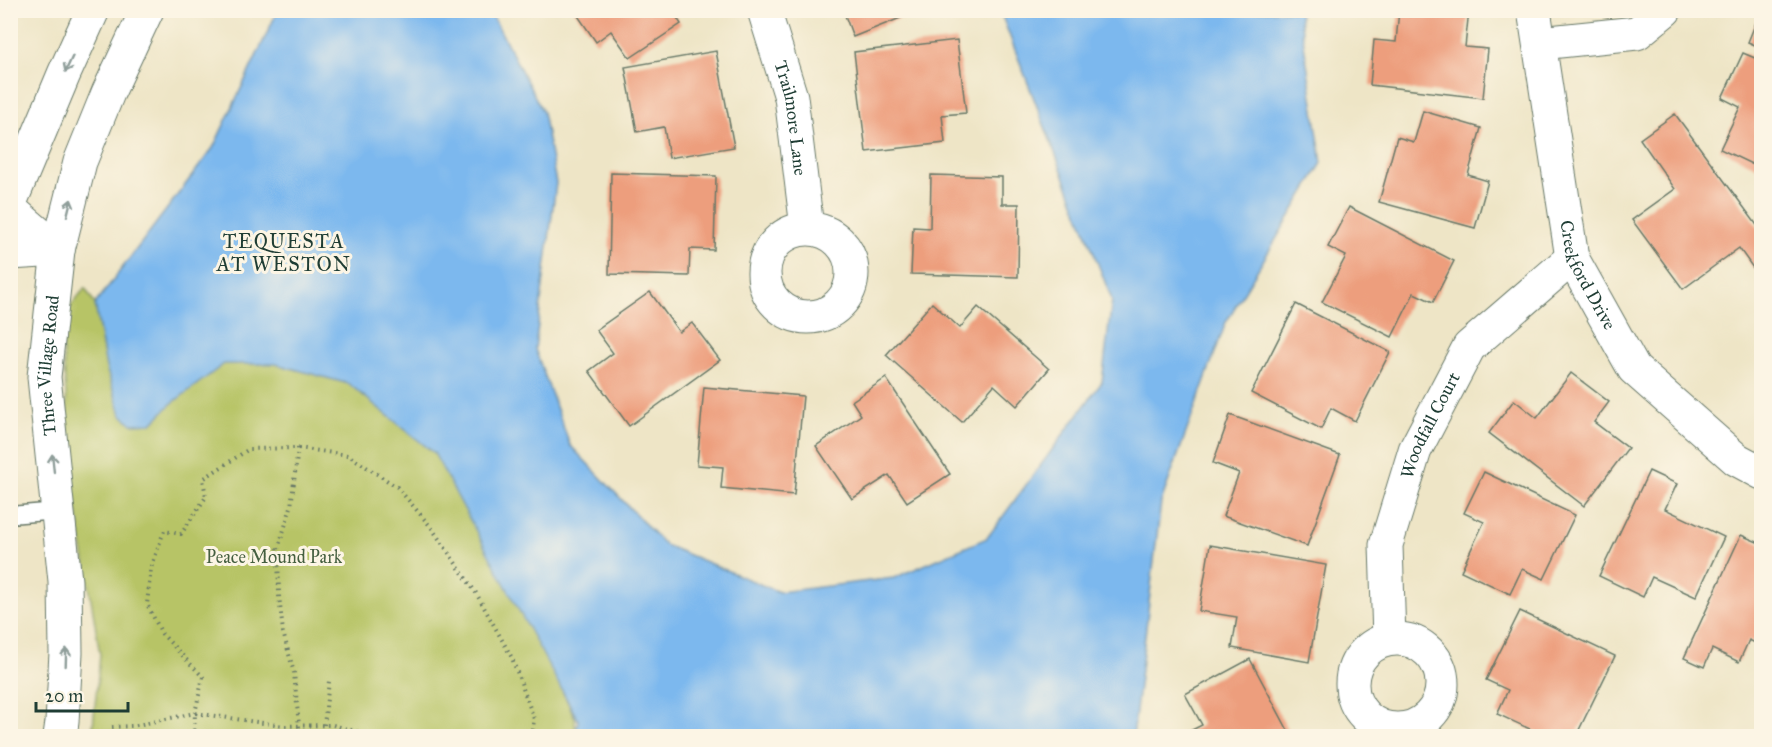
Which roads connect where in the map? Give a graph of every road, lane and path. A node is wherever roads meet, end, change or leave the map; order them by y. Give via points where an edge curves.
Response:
1 (93, 10) edge
2 (147, 10) edge
3 (765, 10) edge
4 (1534, 10) edge
5 (1665, 10) edge
6 (1540, 43) junction
7 (10, 203) edge
8 (10, 208) edge
9 (807, 228) dead end
10 (58, 250) junction
11 (10, 253) edge
12 (1572, 258) junction
13 (298, 448) junction
14 (1761, 473) edge
15 (58, 511) junction
16 (10, 515) edge
17 (1389, 639) dead end
18 (328, 681) dead end
19 (195, 713) junction
20 (324, 724) junction
21 (299, 726) junction
22 (112, 727) dead end
23 (366, 735) edge
24 (60, 736) edge
25 (194, 736) edge
26 (298, 736) edge
27 (373, 736) edge
28 (532, 736) edge

1 -> 7 street
10 -> 2 street, Three Village Road via 80,162
3 - 9 street, Trailmore Lane via 791,97
4 - 6 street, Creekford Drive
5 - 6 street via 1637,33
6 - 12 street, Creekford Drive
8 - 10 street
10 - 11 street
15 -> 10 street, Three Village Road via 44,377
12 - 14 street, Creekford Drive via 1634,369 1736,459
12 - 17 street, Woodfall Court via 1469,347 1415,450 1386,545
13 - 19 path via 249,449 203,479 207,497 181,534 164,531 151,568 147,604 162,634 203,677
13 - 21 path via 291,507 278,549 283,632 294,673
13 - 28 path via 348,454 397,487 431,527 476,593 512,658 534,719
15 - 16 lane
24 -> 15 street, Three Village Road via 66,632
18 - 20 path
19 - 21 path
19 - 22 path
19 - 25 path
20 - 21 path
20 - 23 path
21 - 26 path
23 - 27 path

